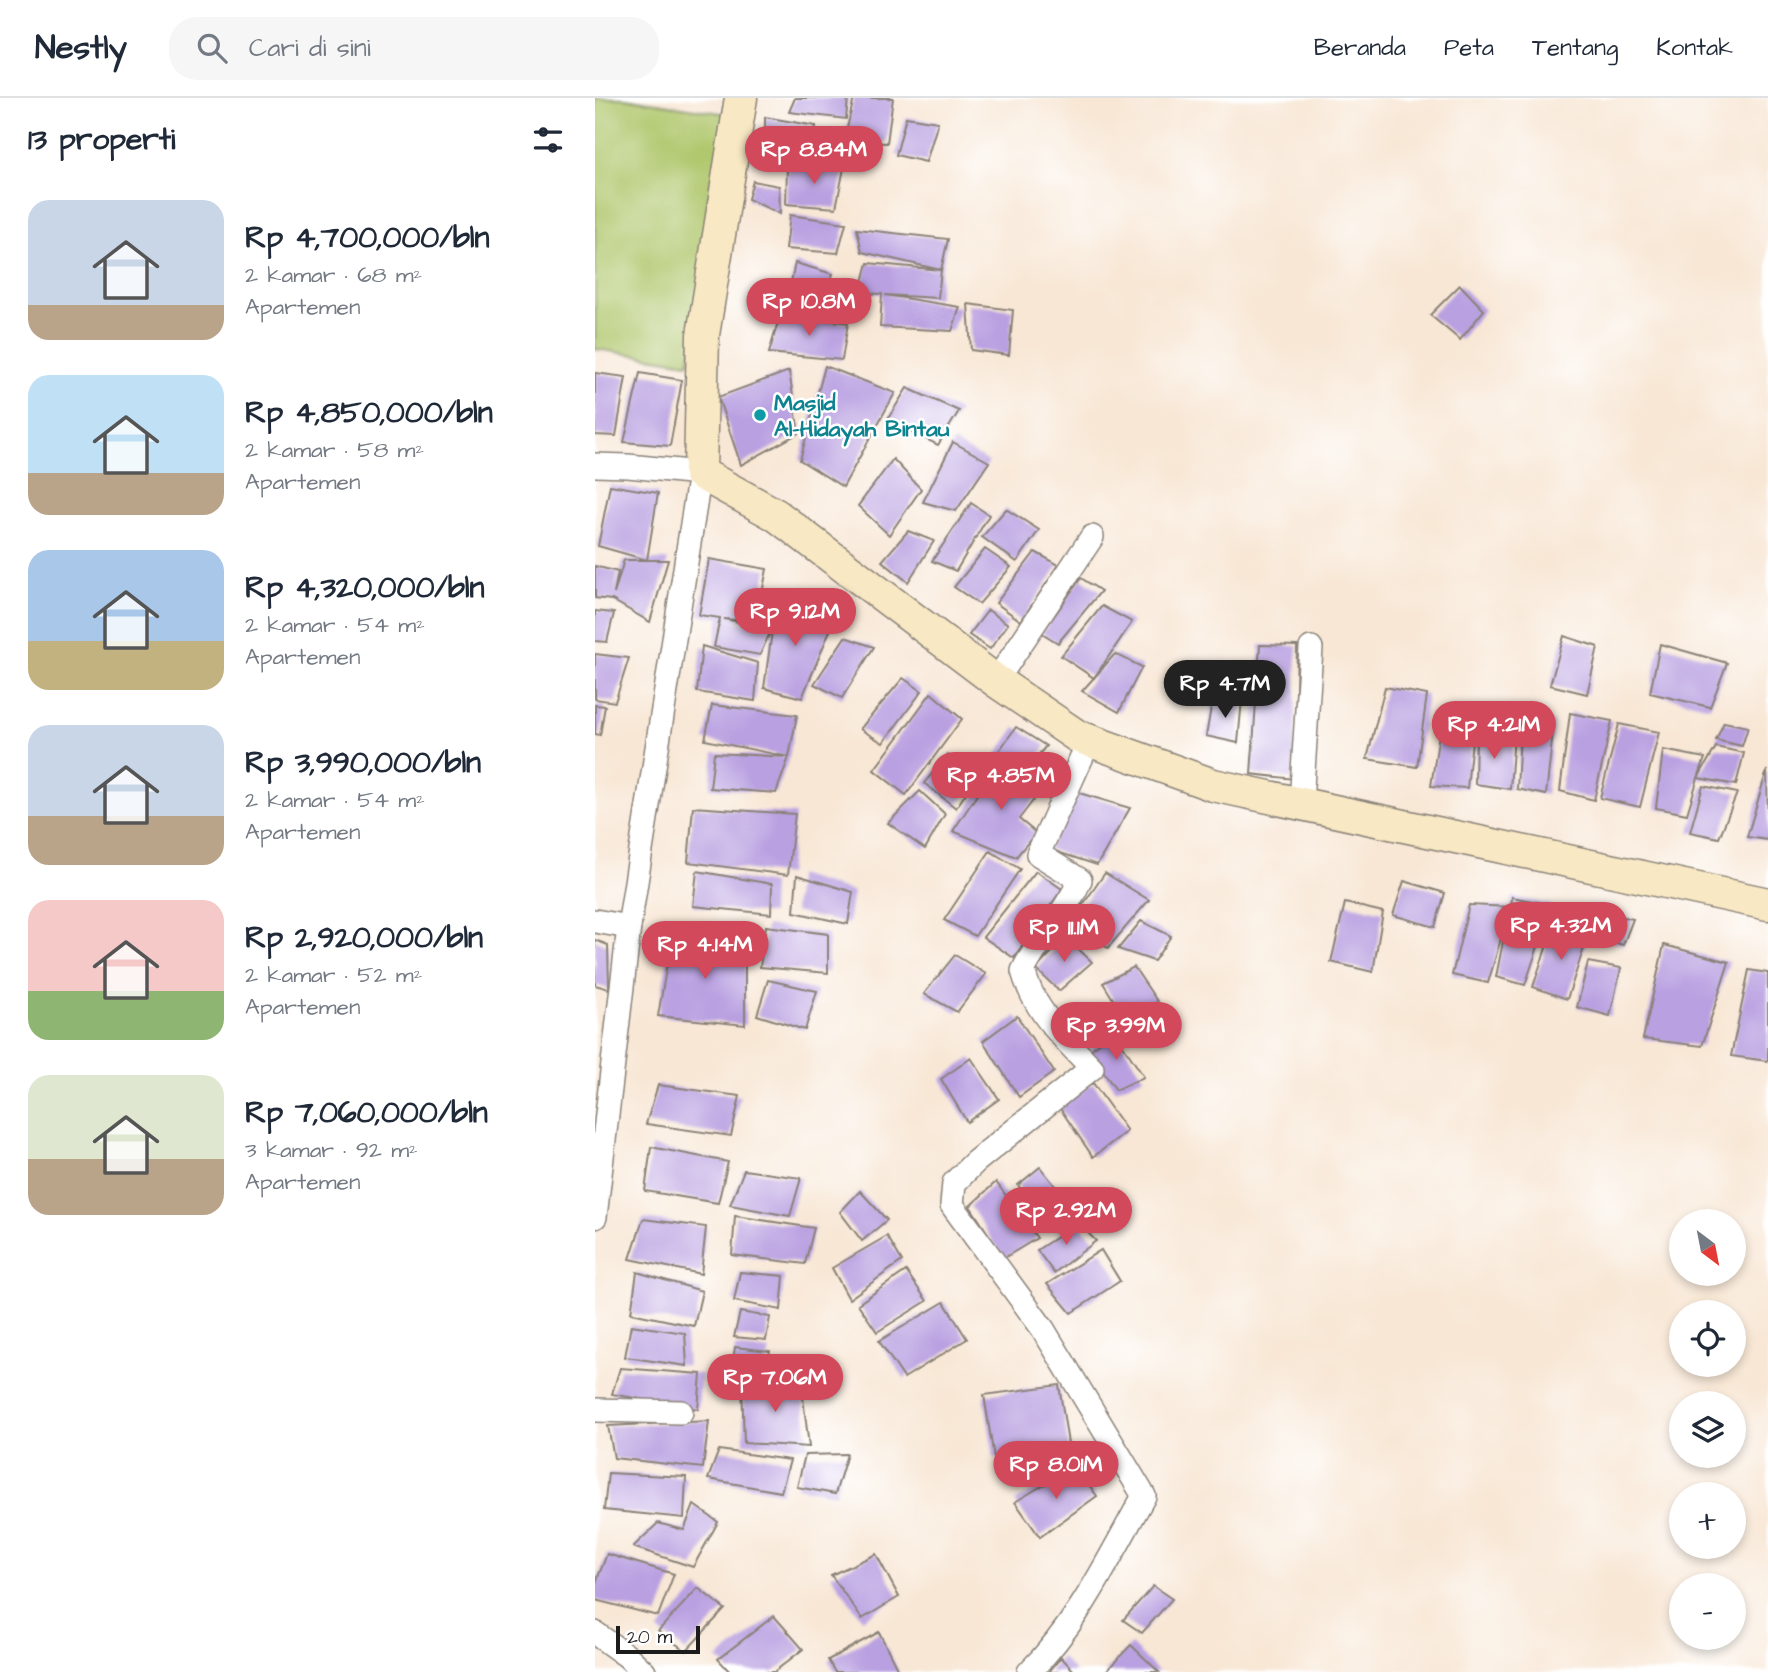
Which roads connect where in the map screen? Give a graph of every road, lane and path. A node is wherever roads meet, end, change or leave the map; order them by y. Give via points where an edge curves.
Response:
1 (741, 98) edge
2 (595, 466) edge
3 (701, 473) junction
4 (1092, 537) dead end
5 (1311, 648) dead end
6 (996, 681) junction
7 (1089, 741) junction
8 (1301, 803) junction
9 (1768, 904) edge
10 (595, 921) edge
11 (629, 927) junction
12 (595, 1217) edge
13 (595, 1410) edge
14 (681, 1412) dead end
15 (595, 1633) edge
16 (644, 1672) edge
17 (1029, 1672) edge

1 - 3 street via 702,335
2 - 3 street
3 - 6 street via 776,515
3 - 11 street
4 - 6 street
5 - 8 street
6 - 7 street
7 - 8 street via 1213,785
7 - 17 street via 1038,854 1080,880 1023,971 1029,992 1053,1028 1092,1068 975,1162 954,1183 952,1205 1043,1329 1144,1496 1084,1602
8 - 9 street
10 - 11 street
11 - 12 street
13 - 14 street
15 - 16 street

